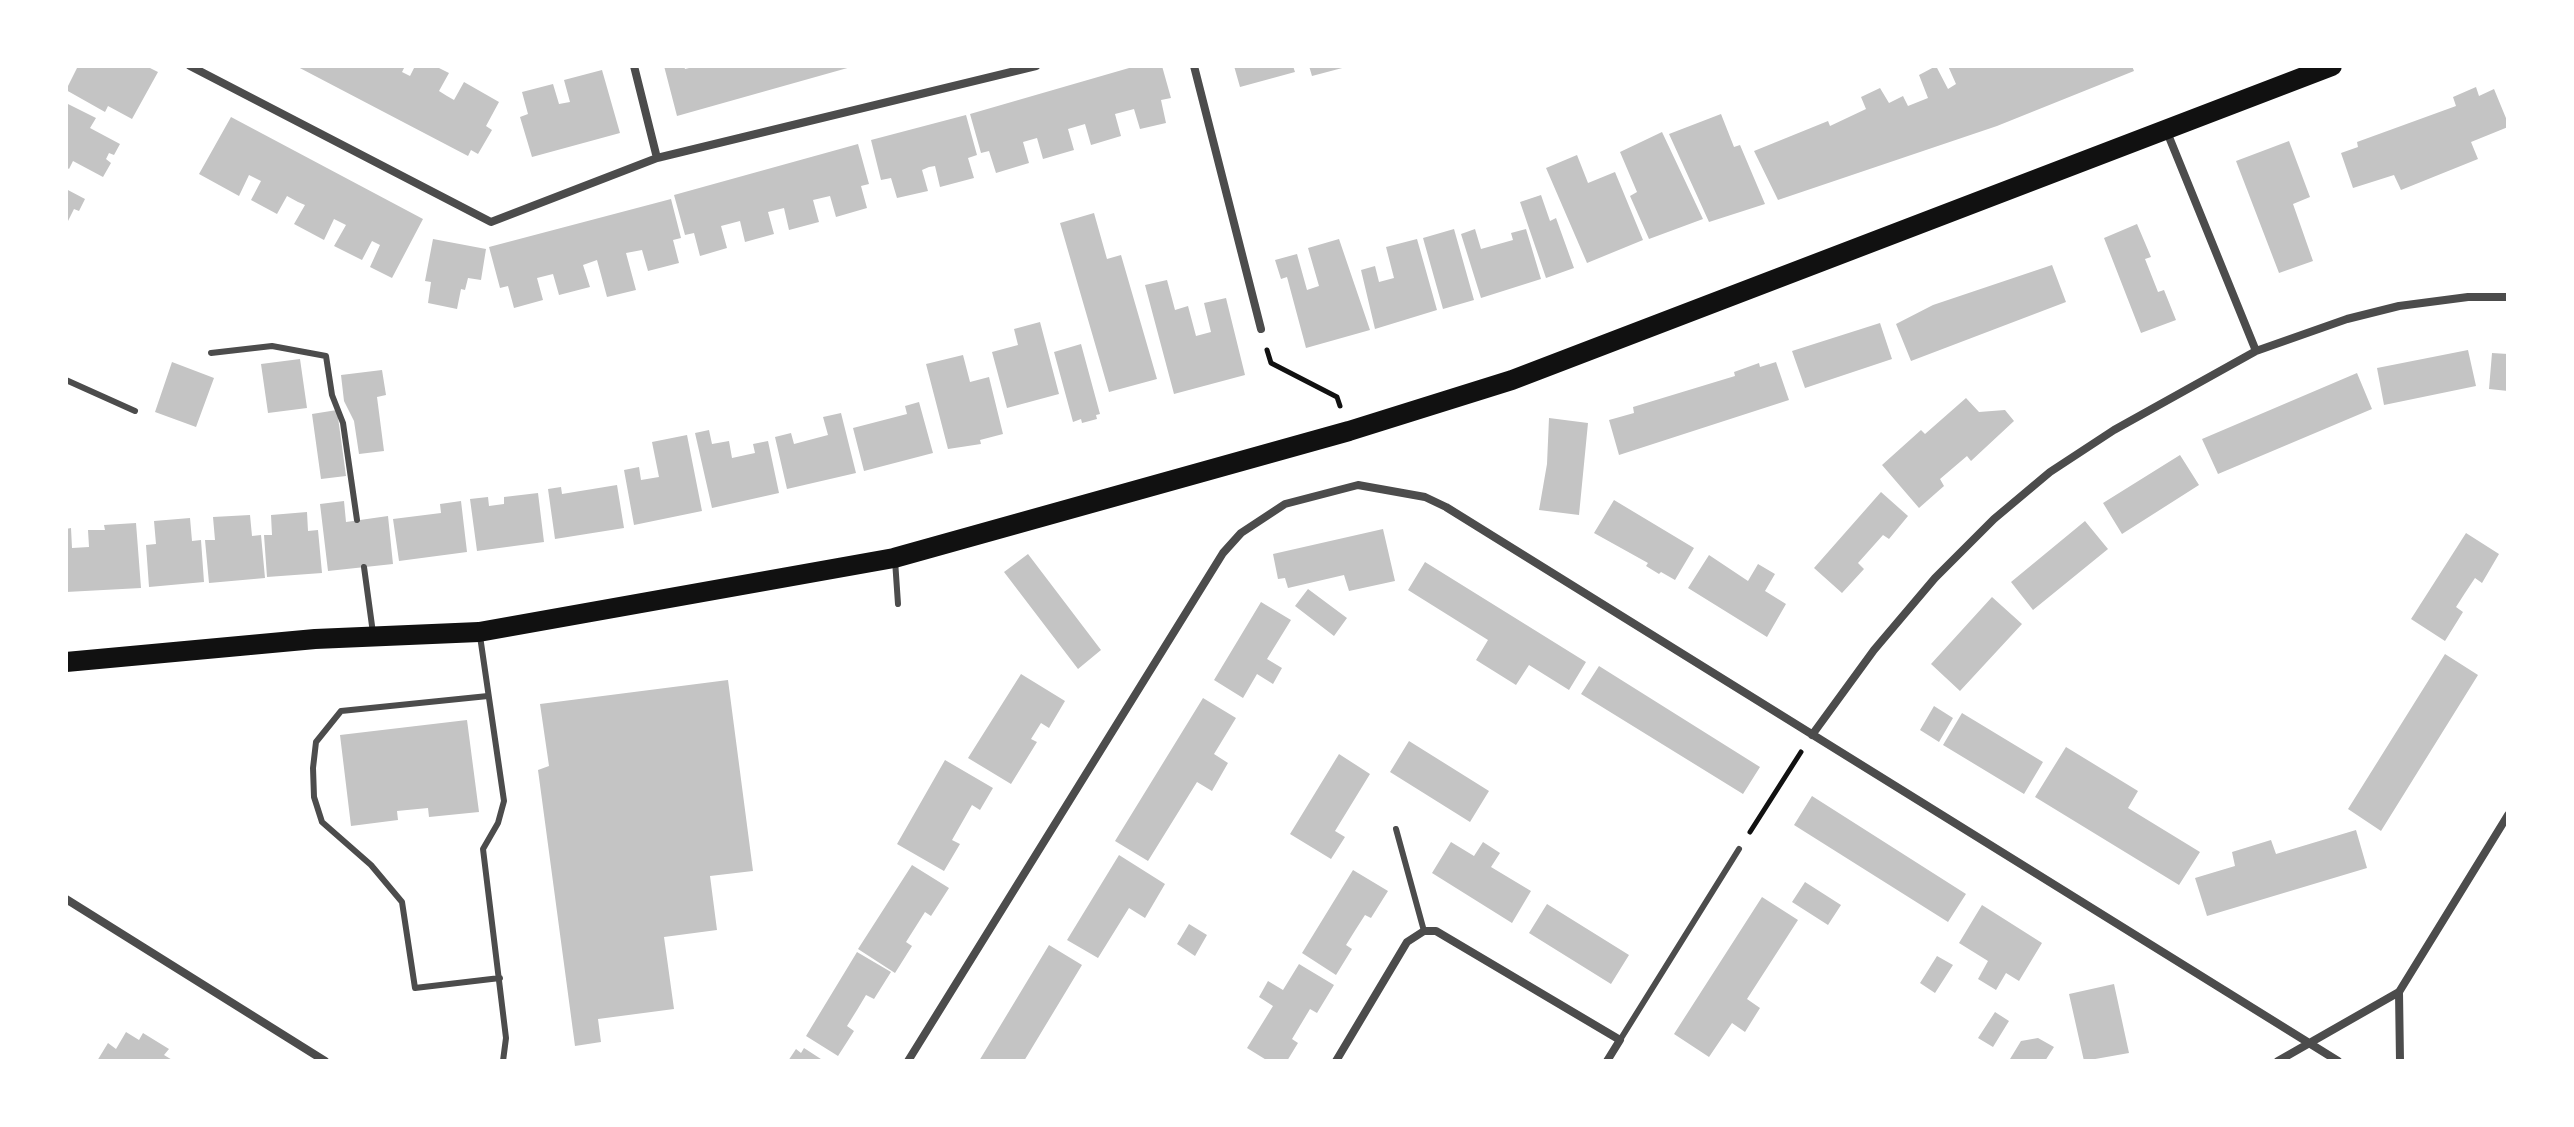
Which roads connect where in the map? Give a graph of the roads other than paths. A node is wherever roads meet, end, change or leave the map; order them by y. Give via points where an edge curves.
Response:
1 (190, 66) edge
2 (634, 66) edge
3 (1036, 66) edge
4 (1194, 66) edge
5 (2332, 66) edge
6 (2167, 132) junction
7 (657, 158) junction
8 (2508, 297) edge
9 (1261, 329) road end
10 (2256, 351) junction
11 (211, 353) dead end
12 (66, 380) edge
13 (135, 411) dead end
14 (357, 520) dead end
15 (894, 558) junction
16 (364, 567) dead end
17 (898, 604) dead end
18 (479, 632) junction
19 (374, 637) junction
20 (66, 662) edge
21 (488, 696) junction
22 (1812, 735) junction
23 (2508, 815) edge
24 (1396, 829) dead end
25 (1739, 849) road end
26 (66, 899) edge
27 (1424, 931) junction
28 (500, 978) junction
29 (2399, 992) junction
30 (1620, 1040) junction
31 (2308, 1042) junction
32 (325, 1061) edge
33 (503, 1061) edge
34 (908, 1061) edge
35 (1336, 1061) edge
36 (1607, 1061) edge
37 (2278, 1061) edge
38 (2338, 1061) edge
39 (2400, 1061) edge

1 - 7 street via 491,222
2 - 7 street
3 - 7 street
4 - 9 street
5 - 6 main road
6 - 10 street
6 - 15 main road via 1512,380
8 - 10 street via 2399,306
10 - 22 street via 2114,430 2050,472 1994,519 1884,638
11 - 14 lane via 272,346 326,356 343,423
12 - 13 lane
15 - 17 lane
15 - 18 main road
16 - 19 lane
18 - 19 main road
18 - 21 lane
19 - 20 main road
21 - 28 lane via 504,801 483,849
21 - 28 lane via 341,711 316,742 313,782 322,822 371,865 402,902 415,988
22 - 31 street
22 - 34 street via 1446,507 1425,497 1358,485 1309,495 1241,533 1223,553
23 - 29 street
24 - 27 lane
25 - 30 lane
26 - 32 street
27 - 30 street via 1436,931
27 - 35 street via 1407,942
28 - 33 lane
29 - 31 street
29 - 39 street
30 - 36 street
31 - 37 street
31 - 38 street

